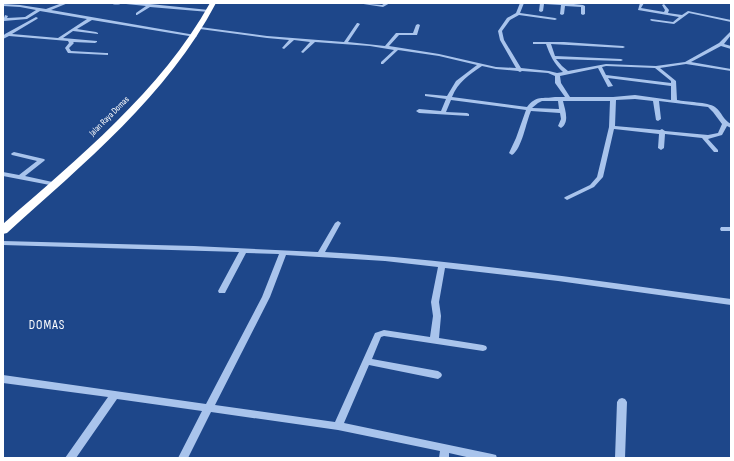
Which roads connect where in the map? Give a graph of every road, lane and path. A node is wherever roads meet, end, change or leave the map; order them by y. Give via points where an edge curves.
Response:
1 (66, 3) edge
2 (113, 3) edge
3 (120, 3) edge
4 (126, 3) edge
5 (161, 3) edge
6 (359, 3) edge
7 (388, 3) edge
8 (522, 3) edge
9 (544, 3) edge
10 (642, 3) edge
11 (6, 4) edge
12 (563, 4) junction
13 (150, 5) junction
14 (664, 5) dead end
15 (157, 6) junction
16 (211, 7) edge
17 (40, 9) junction
18 (639, 9) junction
19 (46, 10) junction
20 (541, 11) dead end
21 (137, 14) dead end
22 (518, 14) junction
23 (562, 14) dead end
24 (583, 14) dead end
25 (666, 14) junction
26 (531, 15) junction
27 (634, 15) dead end
28 (682, 16) junction
29 (36, 18) dead end
30 (91, 18) junction
31 (4, 19) edge
32 (552, 20) dead end
33 (652, 20) dead end
34 (529, 21) dead end
35 (731, 21) edge
36 (358, 24) dead end
37 (418, 25) dead end
38 (72, 30) junction
39 (96, 32) dead end
40 (197, 32) junction
41 (730, 35) edge
42 (5, 37) edge
43 (49, 38) junction
44 (59, 39) junction
45 (293, 39) junction
46 (314, 40) junction
47 (70, 41) junction
48 (95, 42) dead end
49 (41, 43) dead end
50 (345, 43) junction
51 (535, 43) dead end
52 (548, 43) junction
53 (721, 44) junction
54 (386, 47) junction
55 (623, 47) dead end
56 (284, 48) dead end
57 (731, 48) edge
58 (397, 50) junction
59 (303, 52) dead end
60 (106, 54) dead end
61 (553, 57) junction
62 (383, 63) dead end
63 (686, 63) junction
64 (481, 65) junction
65 (628, 65) junction
66 (599, 66) junction
67 (656, 67) junction
68 (520, 70) junction
69 (731, 70) edge
70 (567, 73) junction
71 (556, 75) junction
72 (604, 76) junction
73 (674, 85) junction
74 (610, 86) dead end
75 (428, 95) dead end
76 (449, 98) junction
77 (560, 98) junction
78 (568, 98) junction
79 (613, 99) junction
80 (656, 100) junction
81 (674, 102) junction
82 (529, 109) junction
83 (419, 111) dead end
84 (562, 111) junction
85 (443, 113) junction
86 (467, 115) dead end
87 (658, 119) dead end
88 (728, 125) edge
89 (561, 126) dead end
90 (612, 127) junction
91 (662, 131) junction
92 (703, 136) junction
93 (661, 148) dead end
94 (716, 151) dead end
95 (512, 153) dead end
96 (14, 154) dead end
97 (3, 174) edge
98 (20, 177) junction
99 (55, 184) junction
100 (567, 198) dead end
101 (338, 223) dead end
102 (3, 230) edge
103 (3, 243) edge
104 (243, 251) junction
105 (282, 253) junction
106 (320, 255) junction
107 (442, 265) junction
108 (222, 291) dead end
109 (731, 302) edge
110 (434, 341) junction
111 (482, 348) dead end
112 (366, 361) junction
113 (438, 375) dead end
114 (3, 379) edge
115 (114, 394) junction
116 (622, 402) dead end
117 (210, 407) junction
118 (338, 426) junction
119 (444, 453) edge
120 (70, 458) edge
121 (183, 458) edge
122 (492, 458) edge
123 (620, 458) edge

1 - 19 street
2 - 3 street
4 - 13 street
5 - 15 street
6 - 7 street via 383,6
8 - 22 street
9 - 12 street
9 - 20 street
10 - 18 street
11 - 17 street
12 - 23 street
12 - 24 street via 584,6
13 - 15 street
13 - 21 street
14 - 25 street
15 - 16 street
16 - 40 highway, Jalan Raya Domas
17 - 19 street
17 - 31 street via 26,18
18 - 25 street
18 - 27 street
19 - 30 street
22 - 26 street
22 - 68 street via 506,21 500,35
25 - 28 street
26 - 32 street
26 - 34 street
28 - 33 street via 673,23
28 - 35 street via 688,12
29 - 42 street
30 - 38 street
30 - 40 street
36 - 50 street
37 - 54 street via 415,34 398,34
38 - 39 street
38 - 44 street
40 - 45 street
40 - 99 highway, Jalan Raya Domas via 158,82
41 - 53 street
42 - 43 street
43 - 44 street
43 - 49 street
44 - 47 street
45 - 46 street
45 - 56 street
46 - 50 street
46 - 59 street
47 - 48 street
47 - 60 street via 72,43 67,48 70,52
50 - 54 street
51 - 52 street
52 - 55 street
52 - 61 street
53 - 57 street
53 - 63 street
54 - 58 street
58 - 62 street
58 - 64 street via 439,55
61 - 65 street via 622,60
61 - 70 street
63 - 67 street
63 - 69 street
64 - 68 street
64 - 76 street via 453,85
65 - 66 street
65 - 67 street
66 - 70 street
66 - 72 street
67 - 73 street via 671,78
68 - 71 street via 549,72
70 - 71 street
71 - 78 street via 558,84
72 - 73 street
72 - 74 street
73 - 81 street
75 - 76 street
76 - 82 street
76 - 85 street
77 - 78 street
77 - 82 street via 536,100
77 - 84 street
78 - 79 street
79 - 80 street via 635,97
79 - 90 street
80 - 81 street
80 - 87 street
81 - 88 street via 714,108
82 - 84 street
82 - 95 street
83 - 85 street
84 - 89 street via 564,119
85 - 86 street
88 - 92 street via 720,134
90 - 91 street
90 - 100 street via 600,177 592,186
91 - 92 street
91 - 93 street
92 - 94 street
96 - 98 street via 42,160
97 - 98 street
98 - 99 street
99 - 102 highway, Jalan Raya Domas
101 - 106 street
103 - 104 street
104 - 105 street
104 - 108 street
105 - 106 street
105 - 117 street via 266,297
106 - 107 street
107 - 109 street
107 - 110 street via 435,302 437,316
110 - 111 street
110 - 112 street via 384,333 378,335
112 - 113 street
112 - 118 street
114 - 115 street
115 - 117 street
115 - 120 street
116 - 123 street
117 - 118 street
117 - 121 street
118 - 119 street
119 - 122 street

